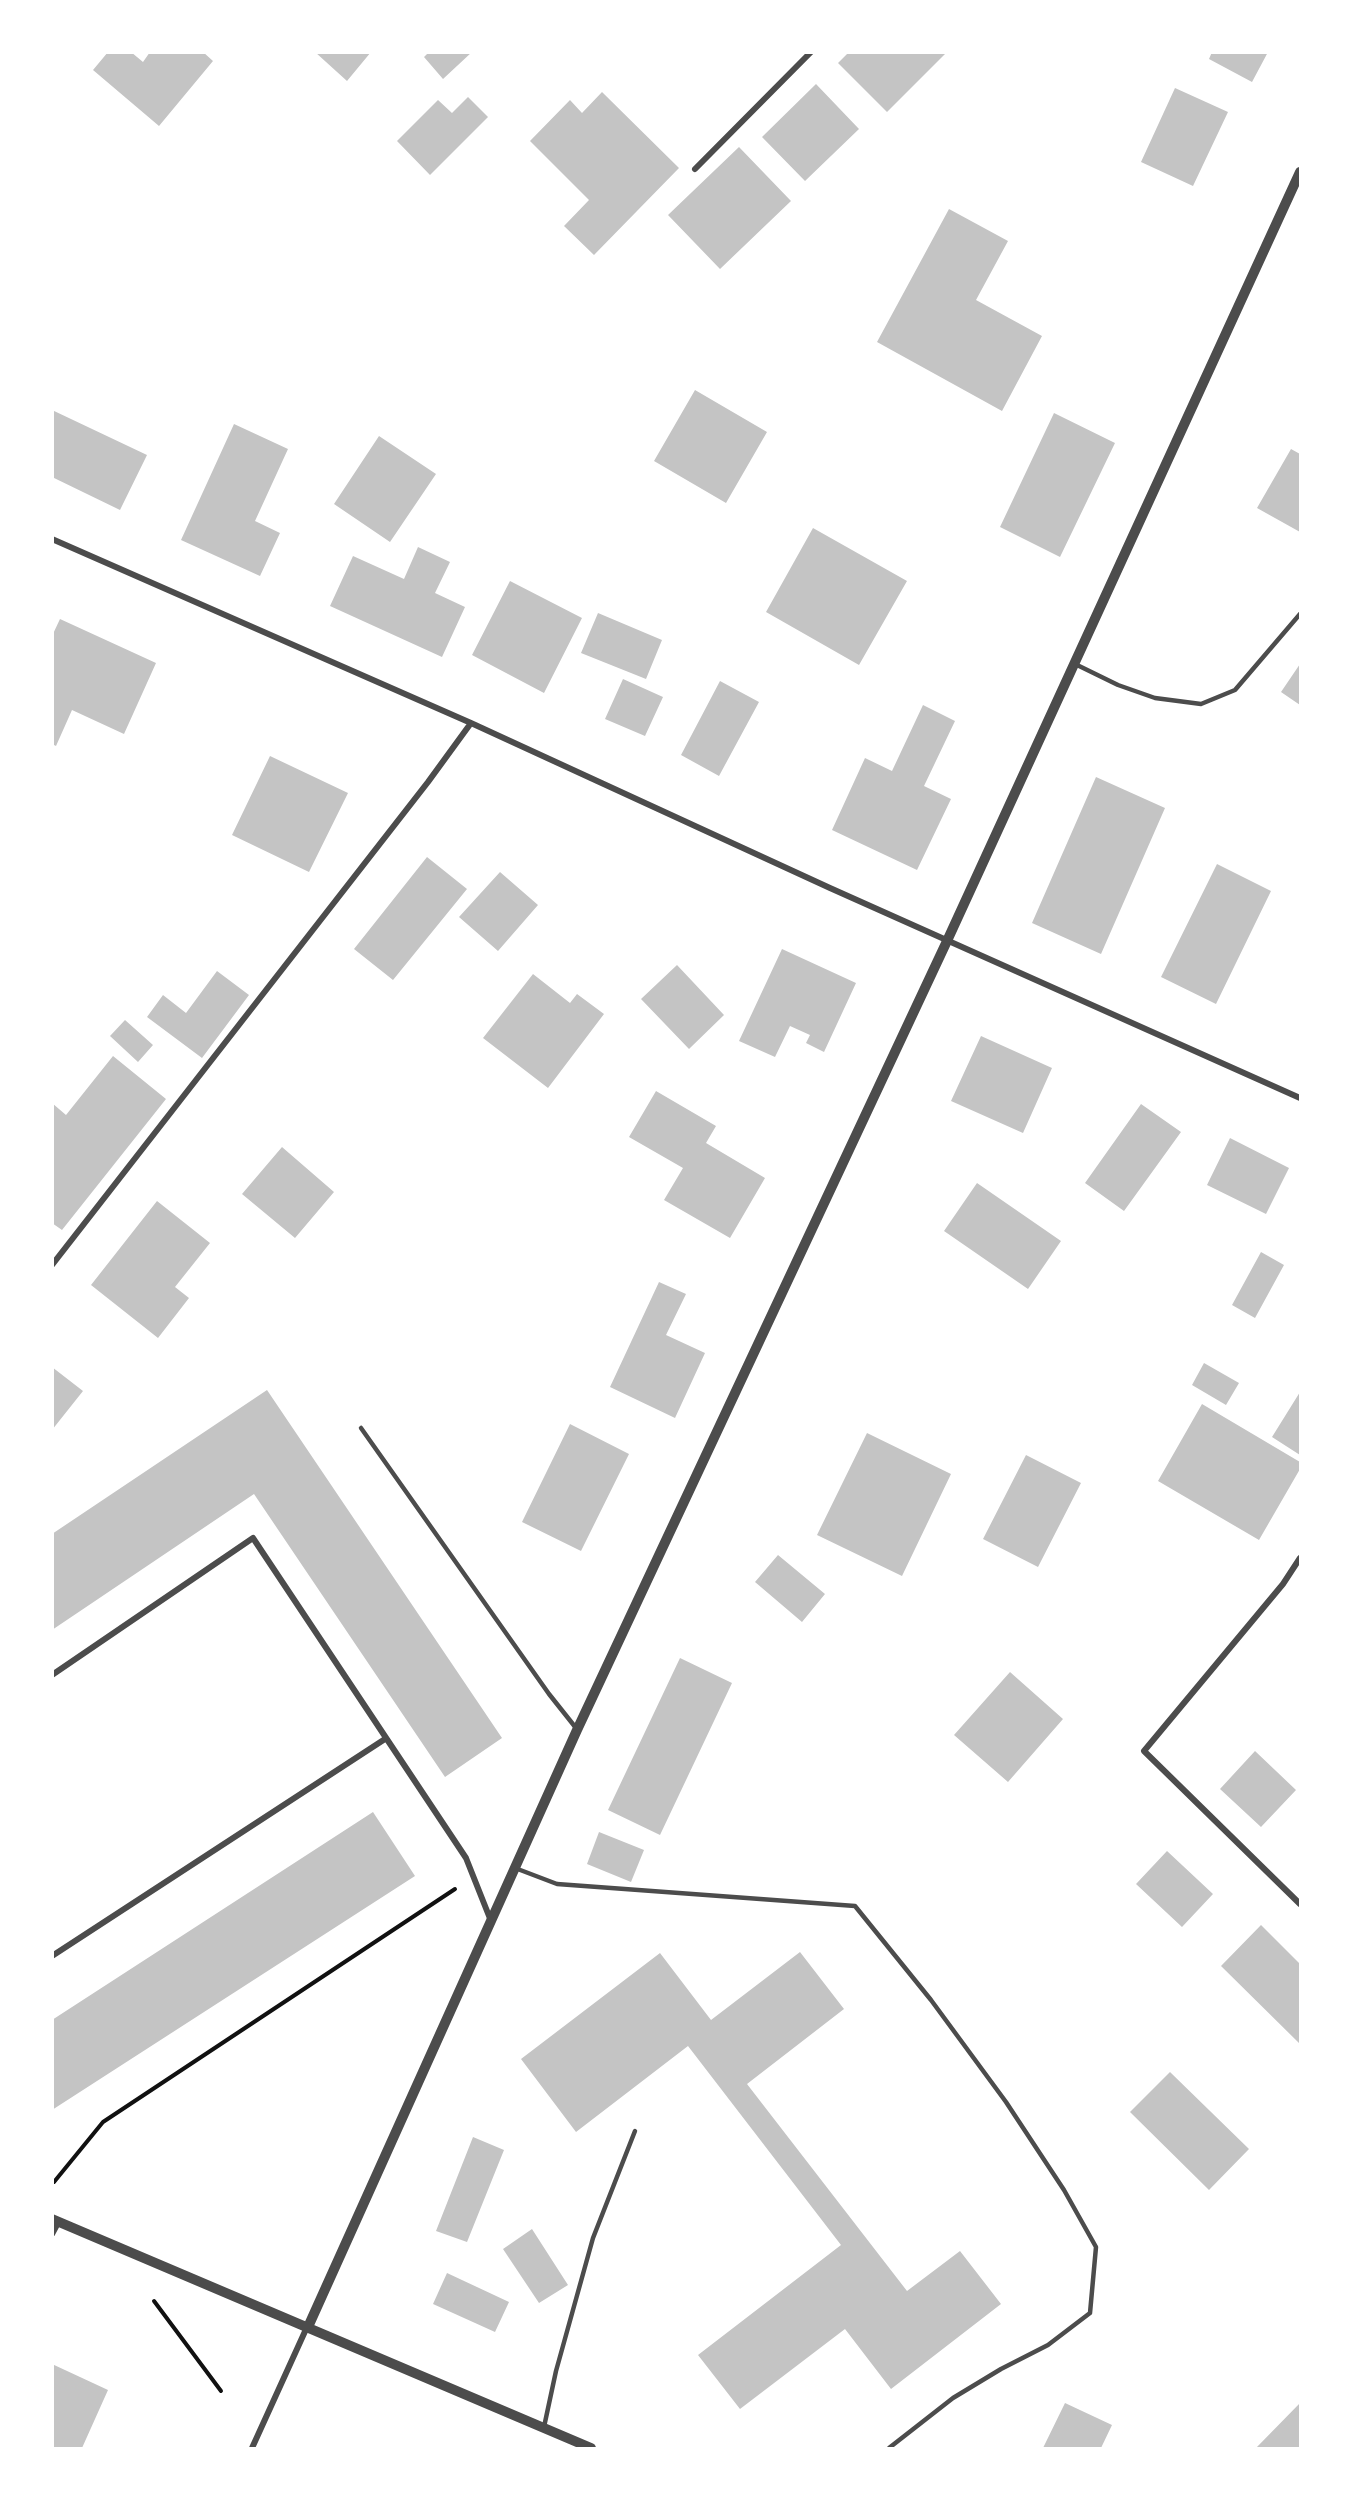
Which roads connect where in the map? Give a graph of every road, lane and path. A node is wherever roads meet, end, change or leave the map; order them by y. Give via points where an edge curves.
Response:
1 (811, 52) edge
2 (695, 169) dead end
3 (1300, 172) edge
4 (52, 539) edge
5 (1300, 614) edge
6 (1075, 664) junction
7 (471, 723) junction
8 (947, 941) junction
9 (1300, 1098) edge
10 (52, 1265) edge
11 (361, 1428) dead end
12 (1300, 1558) edge
13 (52, 1675) edge
14 (577, 1730) junction
15 (385, 1740) junction
16 (516, 1868) junction
17 (456, 1888) dead end
18 (1300, 1904) edge
19 (491, 1922) junction
20 (52, 1956) edge
21 (635, 2131) dead end
22 (54, 2182) edge
23 (56, 2220) edge
24 (52, 2234) edge
25 (154, 2301) dead end
26 (308, 2327) junction
27 (221, 2391) dead end
28 (544, 2427) junction
29 (252, 2448) edge
30 (591, 2448) edge
31 (889, 2448) edge

1 - 2 street
3 - 6 street
4 - 7 street
5 - 6 lane via 1235,690 1201,704 1155,698
6 - 8 street
7 - 8 street
7 - 10 street
8 - 9 street
8 - 14 street
11 - 14 lane
12 - 18 street via 1283,1584 1144,1751
13 - 15 street via 253,1538
14 - 16 street
15 - 19 street via 466,1858
15 - 20 street
16 - 19 street
16 - 31 lane via 557,1884 855,1906 931,2000 1064,2190 1096,2247 1090,2313 1048,2344 953,2398
17 - 22 path via 103,2122
19 - 26 street
21 - 28 lane via 593,2238
23 - 24 street
23 - 26 street
25 - 27 path
26 - 28 street
26 - 29 street
28 - 30 street

